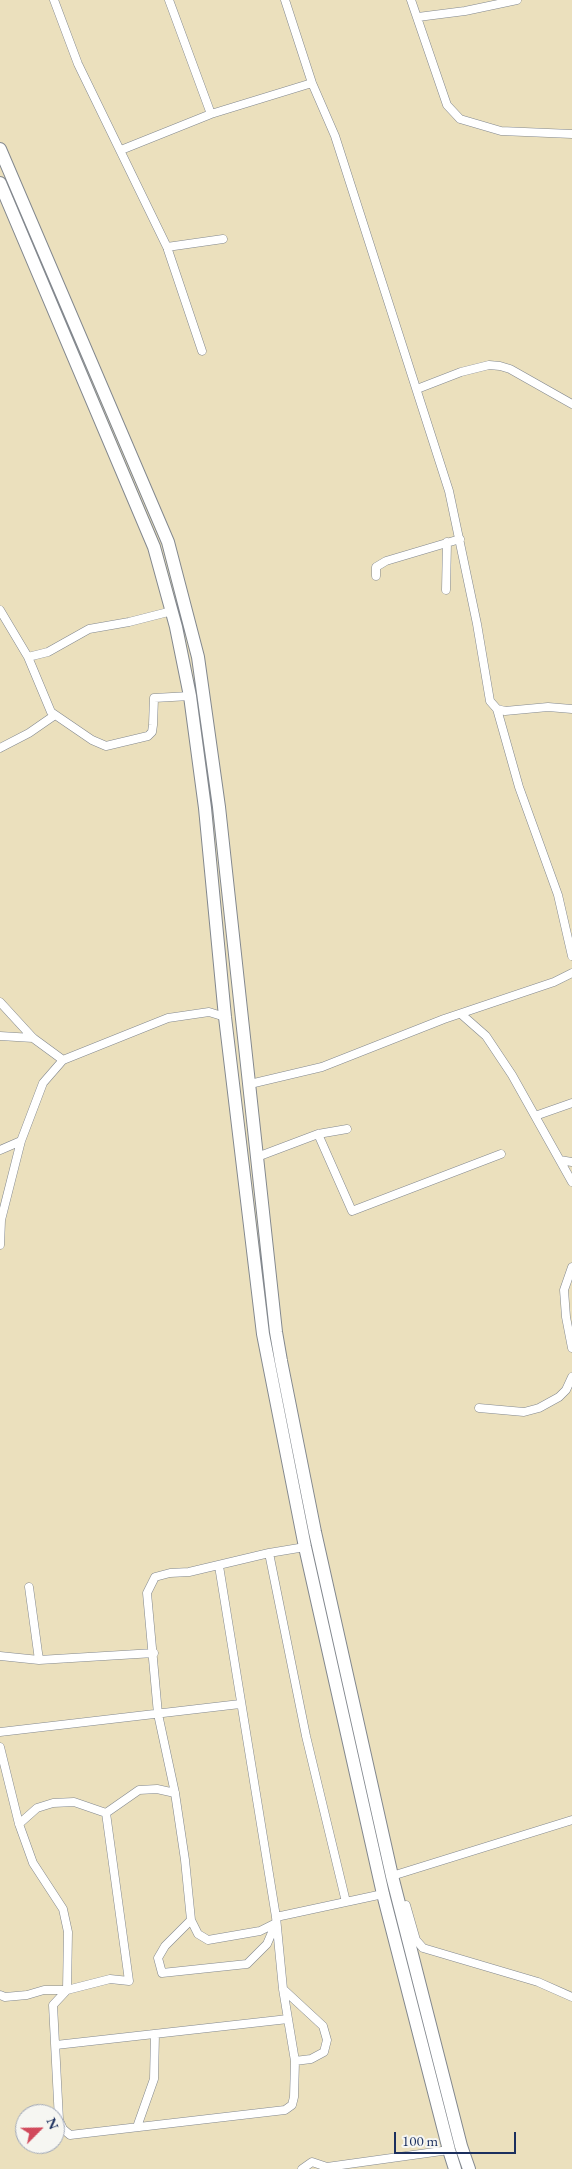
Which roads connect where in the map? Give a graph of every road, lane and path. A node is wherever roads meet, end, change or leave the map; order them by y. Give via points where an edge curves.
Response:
1 (54, 0) edge
2 (169, 0) edge
3 (285, 0) edge
4 (411, 0) edge
5 (517, 0) edge
6 (418, 16) junction
7 (312, 83) junction
8 (212, 114) junction
9 (572, 134) edge
10 (0, 149) edge
11 (120, 150) junction
12 (0, 183) edge
13 (223, 238) dead end
14 (167, 247) junction
15 (202, 351) dead end
16 (418, 389) junction
17 (572, 404) edge
18 (460, 539) junction
19 (447, 542) junction
20 (376, 576) dead end
21 (446, 590) dead end
22 (0, 610) edge
23 (172, 610) junction
24 (28, 656) junction
25 (200, 670) junction
26 (186, 671) junction
27 (190, 696) junction
28 (497, 709) junction
29 (572, 709) edge
30 (55, 714) junction
31 (0, 748) edge
32 (572, 956) edge
33 (572, 973) edge
34 (0, 1002) edge
35 (461, 1014) junction
36 (225, 1017) junction
37 (0, 1036) edge
38 (33, 1038) junction
39 (63, 1060) junction
40 (250, 1084) junction
41 (572, 1103) edge
42 (535, 1116) junction
43 (348, 1129) dead end
44 (318, 1134) junction
45 (21, 1141) junction
46 (0, 1150) edge
47 (501, 1154) dead end
48 (257, 1157) junction
49 (560, 1160) junction
50 (572, 1162) edge
51 (572, 1182) edge
52 (0, 1245) edge
53 (572, 1267) edge
54 (571, 1336) edge
55 (572, 1348) edge
56 (572, 1377) edge
57 (479, 1408) dead end
58 (305, 1548) junction
59 (269, 1553) junction
60 (219, 1566) junction
61 (29, 1587) dead end
62 (154, 1653) junction
63 (0, 1656) edge
64 (39, 1660) junction
65 (240, 1704) junction
66 (158, 1714) junction
67 (358, 1722) junction
68 (344, 1724) junction
69 (0, 1732) edge
70 (0, 1747) edge
71 (175, 1793) junction
72 (106, 1813) junction
73 (572, 1820) edge
74 (19, 1824) junction
75 (394, 1875) junction
76 (383, 1894) junction
77 (346, 1902) junction
78 (191, 1920) junction
79 (276, 1920) junction
80 (283, 1989) junction
81 (67, 1990) junction
82 (0, 1995) edge
83 (572, 1997) edge
84 (288, 2020) junction
85 (155, 2034) junction
86 (56, 2046) junction
87 (295, 2062) junction
88 (137, 2127) junction
89 (448, 2150) junction
90 (302, 2169) edge
91 (455, 2169) edge
92 (469, 2169) edge

1 - 11 street via 78,64
2 - 8 street
3 - 7 street
4 - 6 street
5 - 6 street via 465,11
6 - 9 street via 447,105 460,119 502,131
7 - 8 street
7 - 16 street via 335,136
8 - 11 street
10 - 25 main road via 168,542
11 - 14 street
12 - 23 main road via 154,547
13 - 14 street
14 - 15 street
16 - 17 street via 461,372 489,365 500,366
16 - 18 street
18 - 19 street
18 - 28 street via 490,701
19 - 20 street via 386,561 376,567
19 - 21 street
22 - 24 street
23 - 24 street via 89,629 48,652
23 - 26 main road
24 - 30 street via 51,712
25 - 26 main road
25 - 40 main road
26 - 27 main road
27 - 30 street via 154,698 152,732 117,745 106,746 92,740
27 - 36 main road via 206,808
28 - 29 street
28 - 32 street via 519,787 558,895
30 - 31 street via 30,733
33 - 35 street
34 - 38 street
35 - 40 street via 322,1068
35 - 42 street via 486,1036
36 - 39 street via 209,1012 168,1018
36 - 58 main road via 263,1334
37 - 38 street
38 - 39 street
39 - 45 street via 43,1083
40 - 48 main road
41 - 42 street
42 - 49 street
43 - 44 street
44 - 47 street via 352,1211
44 - 48 street
45 - 46 street
45 - 52 street via 1,1220
48 - 67 main road via 276,1332 315,1532
49 - 50 street
49 - 51 street
53 - 54 street via 564,1290
54 - 55 street
56 - 57 street via 559,1397 539,1408 524,1412
58 - 59 street
58 - 68 main road
59 - 60 street
59 - 77 street via 306,1736
60 - 62 street via 155,1577 147,1593
60 - 65 street
61 - 64 street
62 - 64 street
62 - 66 street
63 - 64 street
65 - 66 street
65 - 79 street
66 - 69 street
66 - 71 street
67 - 68 main road
67 - 75 main road
68 - 76 main road
70 - 74 street
71 - 72 street via 139,1790
71 - 78 street
72 - 74 street via 74,1802 53,1803 37,1808
72 - 81 street via 129,1980 110,1979
73 - 75 street
74 - 81 street via 41,1879 63,1910 68,1932
75 - 83 street via 416,1940 423,1948 538,1982
75 - 92 main road
76 - 77 street
76 - 89 main road
77 - 79 street
78 - 79 street via 198,1934 208,1940 260,1931
78 - 79 street via 165,1946 158,1958 162,1973 247,1964 267,1944
79 - 80 street
80 - 84 street
80 - 87 street via 324,2026 327,2040 324,2052 312,2059
81 - 82 street
81 - 86 street via 53,2005
84 - 85 street
84 - 87 street
85 - 86 street
85 - 88 street via 154,2079
86 - 88 street via 59,2120 63,2129 70,2135
87 - 88 street via 294,2097 292,2105 285,2110
89 - 90 street via 327,2168 312,2162
89 - 91 main road

